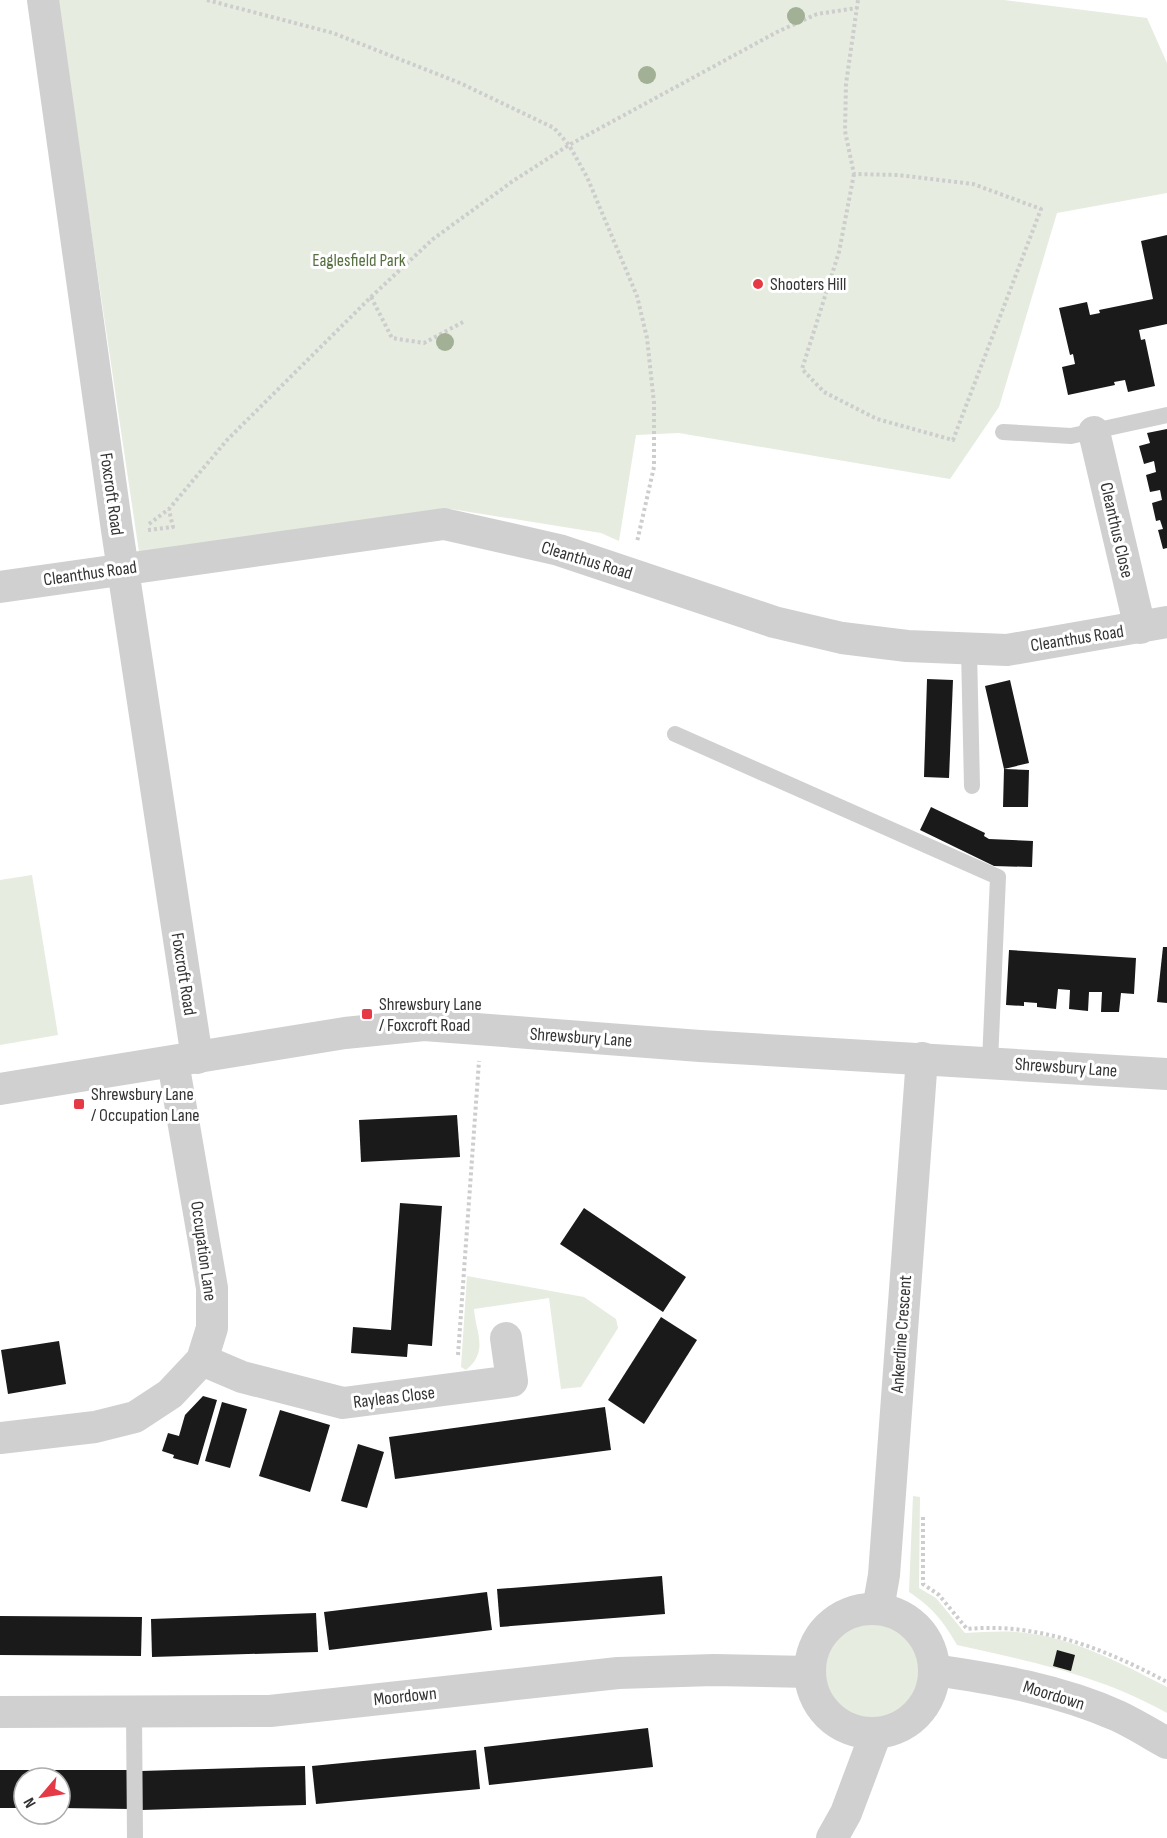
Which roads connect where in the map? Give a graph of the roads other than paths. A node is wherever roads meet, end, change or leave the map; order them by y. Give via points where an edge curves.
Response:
1 (43, 0) edge
2 (1167, 416) edge
3 (1003, 432) dead end
4 (1094, 432) junction
5 (123, 568) junction
6 (0, 587) edge
7 (1154, 625) edge
8 (969, 650) junction
9 (675, 735) dead end
10 (972, 786) dead end
11 (922, 1058) junction
12 (185, 1060) junction
13 (990, 1062) junction
14 (1167, 1074) edge
15 (0, 1089) edge
16 (506, 1338) dead end
17 (202, 1360) junction
18 (0, 1438) edge
19 (878, 1609) junction
20 (934, 1670) junction
21 (810, 1672) junction
22 (0, 1712) edge
23 (134, 1713) junction
24 (876, 1733) junction
25 (1167, 1743) edge
26 (135, 1838) edge
27 (832, 1838) edge

1 - 5 street, Foxcroft Road
2 - 4 lane
3 - 4 lane via 1071,436
4 - 7 street, Cleanthus Close
5 - 6 street, Cleanthus Road
5 - 8 street, Cleanthus Road via 444,524 515,539 629,572 774,622 907,646
5 - 12 street, Foxcroft Road
7 - 8 street, Cleanthus Road via 1007,650
8 - 10 lane
9 - 13 lane via 998,878
11 - 12 street, Shrewsbury Lane via 424,1025
11 - 13 street, Shrewsbury Lane
11 - 19 street, Ankerdine Crescent via 884,1575
12 - 15 street, Shrewsbury Lane
12 - 17 street, Occupation Lane via 212,1288 212,1328
13 - 14 street, Shrewsbury Lane
16 - 17 street, Rayleas Close via 512,1381 344,1403 242,1377
17 - 18 street, Occupation Lane via 170,1394 135,1417 95,1427
19 - 20 street via 896,1613 924,1636 932,1652
19 - 21 street via 853,1612 830,1625 812,1655
20 - 24 street via 932,1689 923,1706 910,1720
20 - 25 street, Moordown via 993,1678 1056,1694 1118,1716
21 - 23 street, Moordown via 618,1673 270,1711
21 - 24 street via 823,1709 838,1723 856,1731
22 - 23 street, Moordown
23 - 26 lane
24 - 27 street

